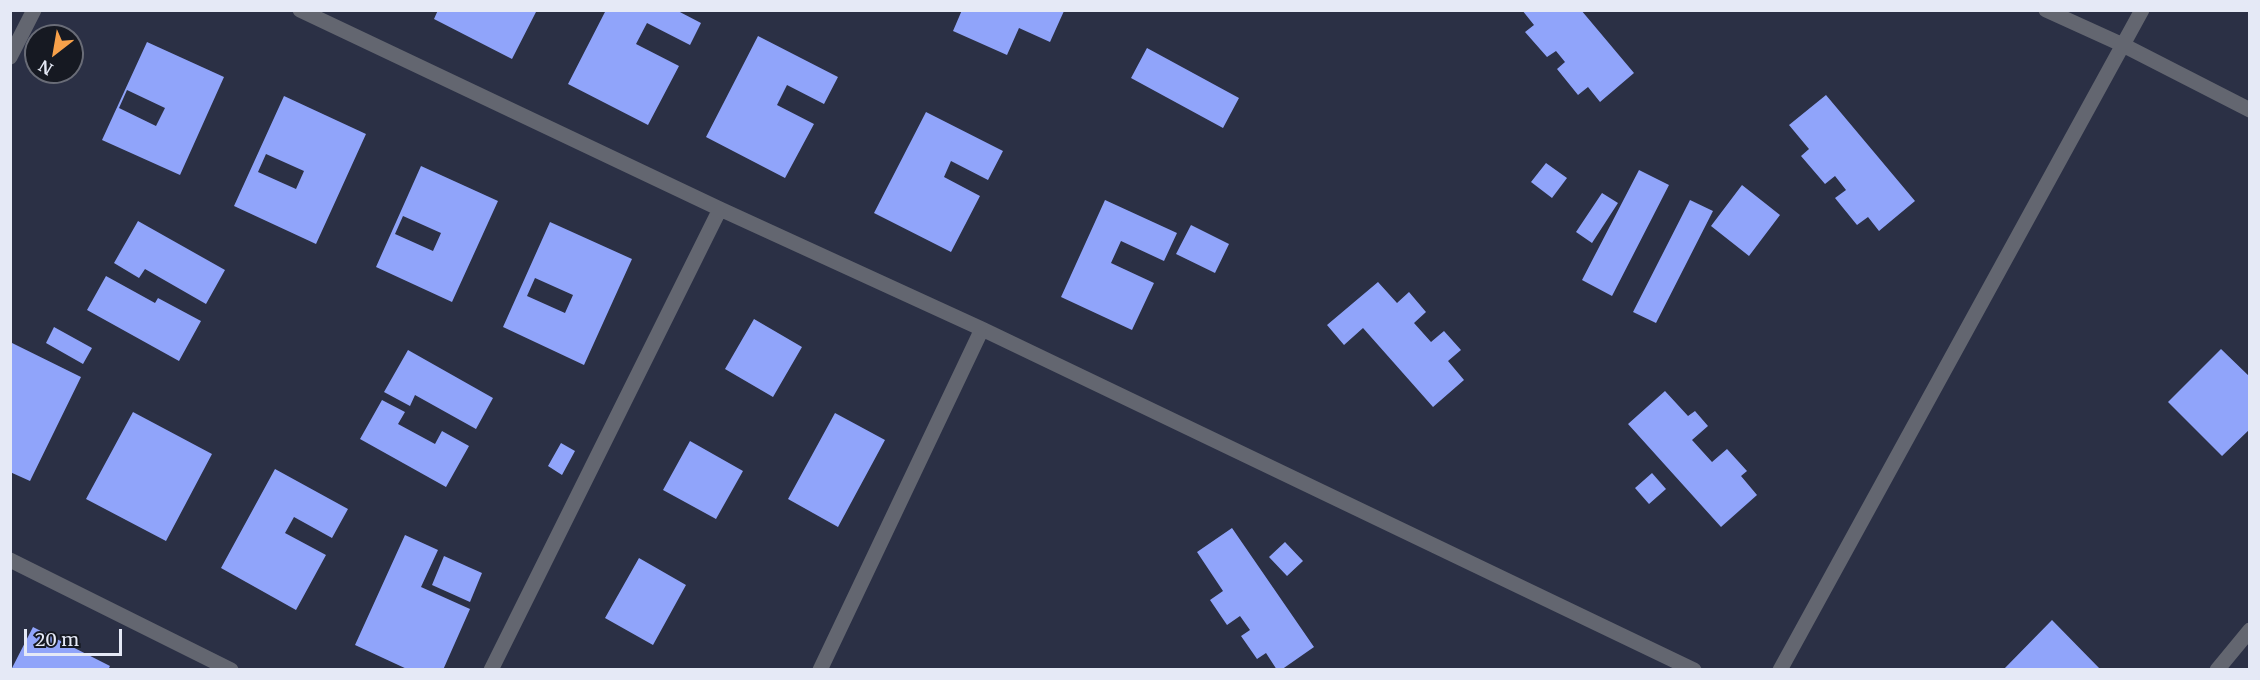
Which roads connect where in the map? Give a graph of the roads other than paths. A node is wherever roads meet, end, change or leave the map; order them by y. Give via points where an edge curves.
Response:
1 (34, 10) edge
2 (300, 10) edge
3 (2046, 10) edge
4 (2142, 10) edge
5 (2123, 45) junction
6 (10, 57) edge
7 (2250, 110) edge
8 (720, 209) junction
9 (982, 329) junction
10 (10, 560) edge
11 (2250, 630) edge
12 (231, 669) edge
13 (491, 669) edge
14 (820, 669) edge
15 (1694, 669) edge
16 (1780, 669) edge
17 (2217, 669) edge

1 - 6 street
2 - 8 street
3 - 5 street
4 - 5 street
5 - 7 street
5 - 16 street
8 - 9 street
8 - 13 street
9 - 14 street
9 - 15 street
10 - 12 street
11 - 17 street

